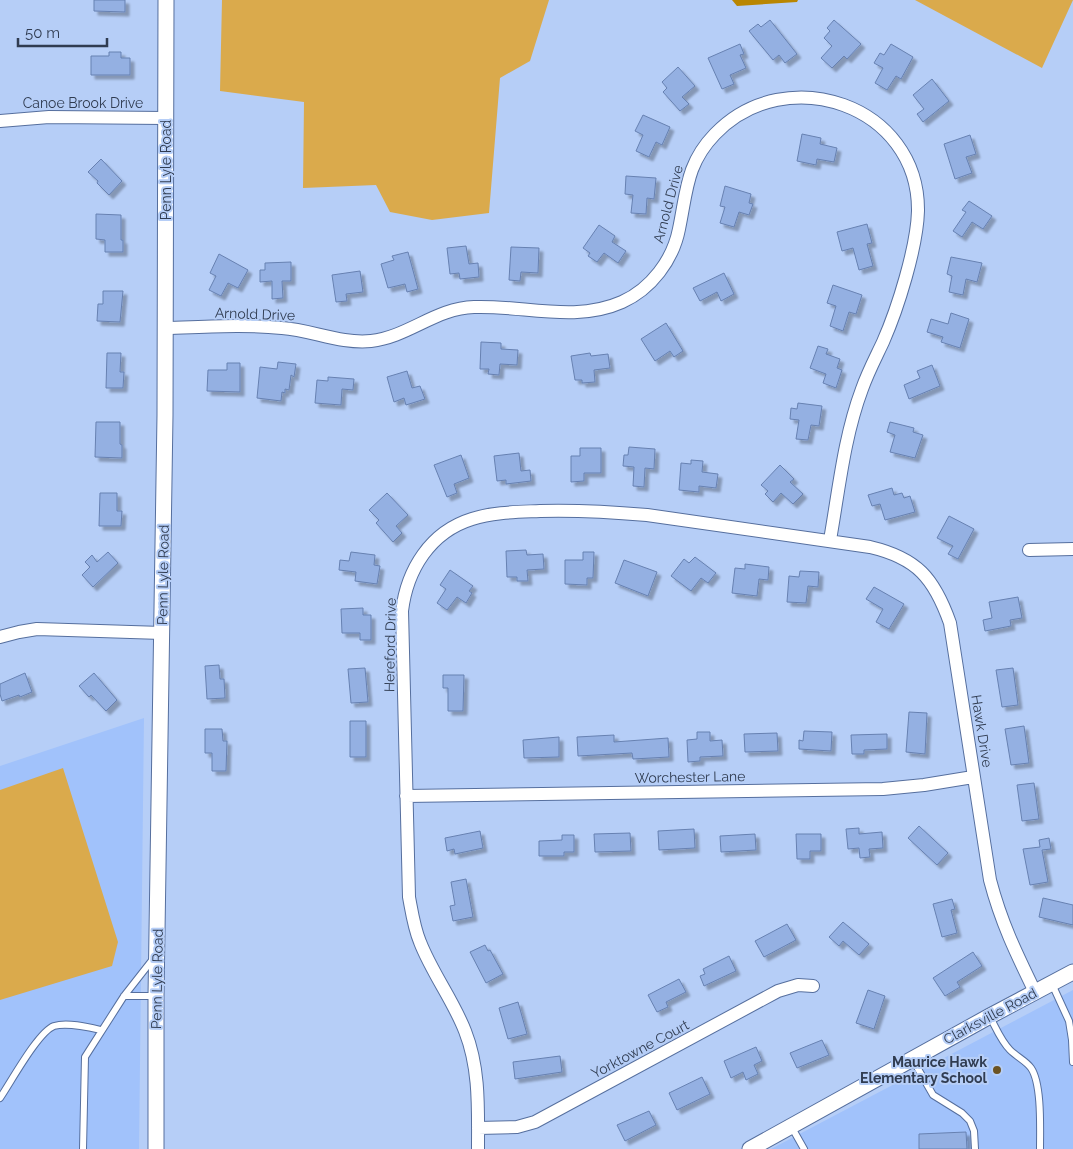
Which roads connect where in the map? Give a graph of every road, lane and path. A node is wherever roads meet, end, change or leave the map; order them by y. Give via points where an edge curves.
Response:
1 (166, 0) edge
2 (166, 118) junction
3 (0, 121) edge
4 (165, 328) junction
5 (830, 540) junction
6 (1073, 549) edge
7 (1030, 550) dead end
8 (162, 633) junction
9 (0, 637) edge
10 (974, 777) junction
11 (406, 796) junction
12 (157, 954) junction
13 (1073, 972) edge
14 (1052, 983) junction
15 (813, 986) dead end
16 (1035, 992) junction
17 (124, 996) junction
18 (156, 996) junction
19 (990, 1016) junction
20 (101, 1030) junction
21 (913, 1058) junction
22 (1073, 1062) edge
23 (0, 1098) edge
24 (791, 1126) junction
25 (478, 1128) junction
26 (84, 1149) edge
27 (156, 1149) edge
28 (478, 1149) edge
29 (750, 1149) edge
30 (804, 1149) edge
31 (975, 1149) edge
32 (1040, 1149) edge

1 - 2 street, Penn Lyle Road
2 - 3 street, Canoe Brook Drive via 49,117
2 - 4 street, Penn Lyle Road
4 - 5 street, Arnold Drive via 282,328 352,341 372,341 406,332 458,308 573,313 605,309 640,292 665,265 679,231 685,187 692,168 700,152 724,124 738,114 778,98 813,97 833,101 865,116 893,140 910,170 918,208 898,303 862,388 843,454
4 - 8 street, Penn Lyle Road
5 - 10 street, Hawk Drive via 898,556 924,573 935,588 950,623
5 - 11 street, Hereford Drive via 611,512 525,512 485,516 454,526 439,536 416,563 404,595
6 - 7 street
8 - 9 street via 37,630
8 - 12 street, Penn Lyle Road
10 - 11 street, Worchester Lane via 883,789
10 - 16 street, Hawk Drive via 997,909
11 - 25 street, Hereford Drive via 409,897 413,920 420,942 466,1034 477,1082
12 - 17 lane
12 - 18 street, Penn Lyle Road
13 - 14 street, Clarksville Road
14 - 16 street, Clarksville Road
14 - 22 lane via 1069,1021
15 - 25 street, Yorktowne Court via 798,985 778,991 535,1122 517,1127
16 - 19 street, Clarksville Road
17 - 18 lane
17 - 20 lane
18 - 27 street, Penn Lyle Road
19 - 21 street, Clarksville Road
19 - 32 lane via 1009,1049 1031,1068 1036,1077
20 - 23 lane via 78,1025 54,1026 40,1037
20 - 26 lane via 85,1056
21 - 24 street, Clarksville Road
21 - 31 lane via 933,1095 962,1113 970,1122
24 - 29 street, Clarksville Road
24 - 30 lane
25 - 28 street, Hereford Drive

